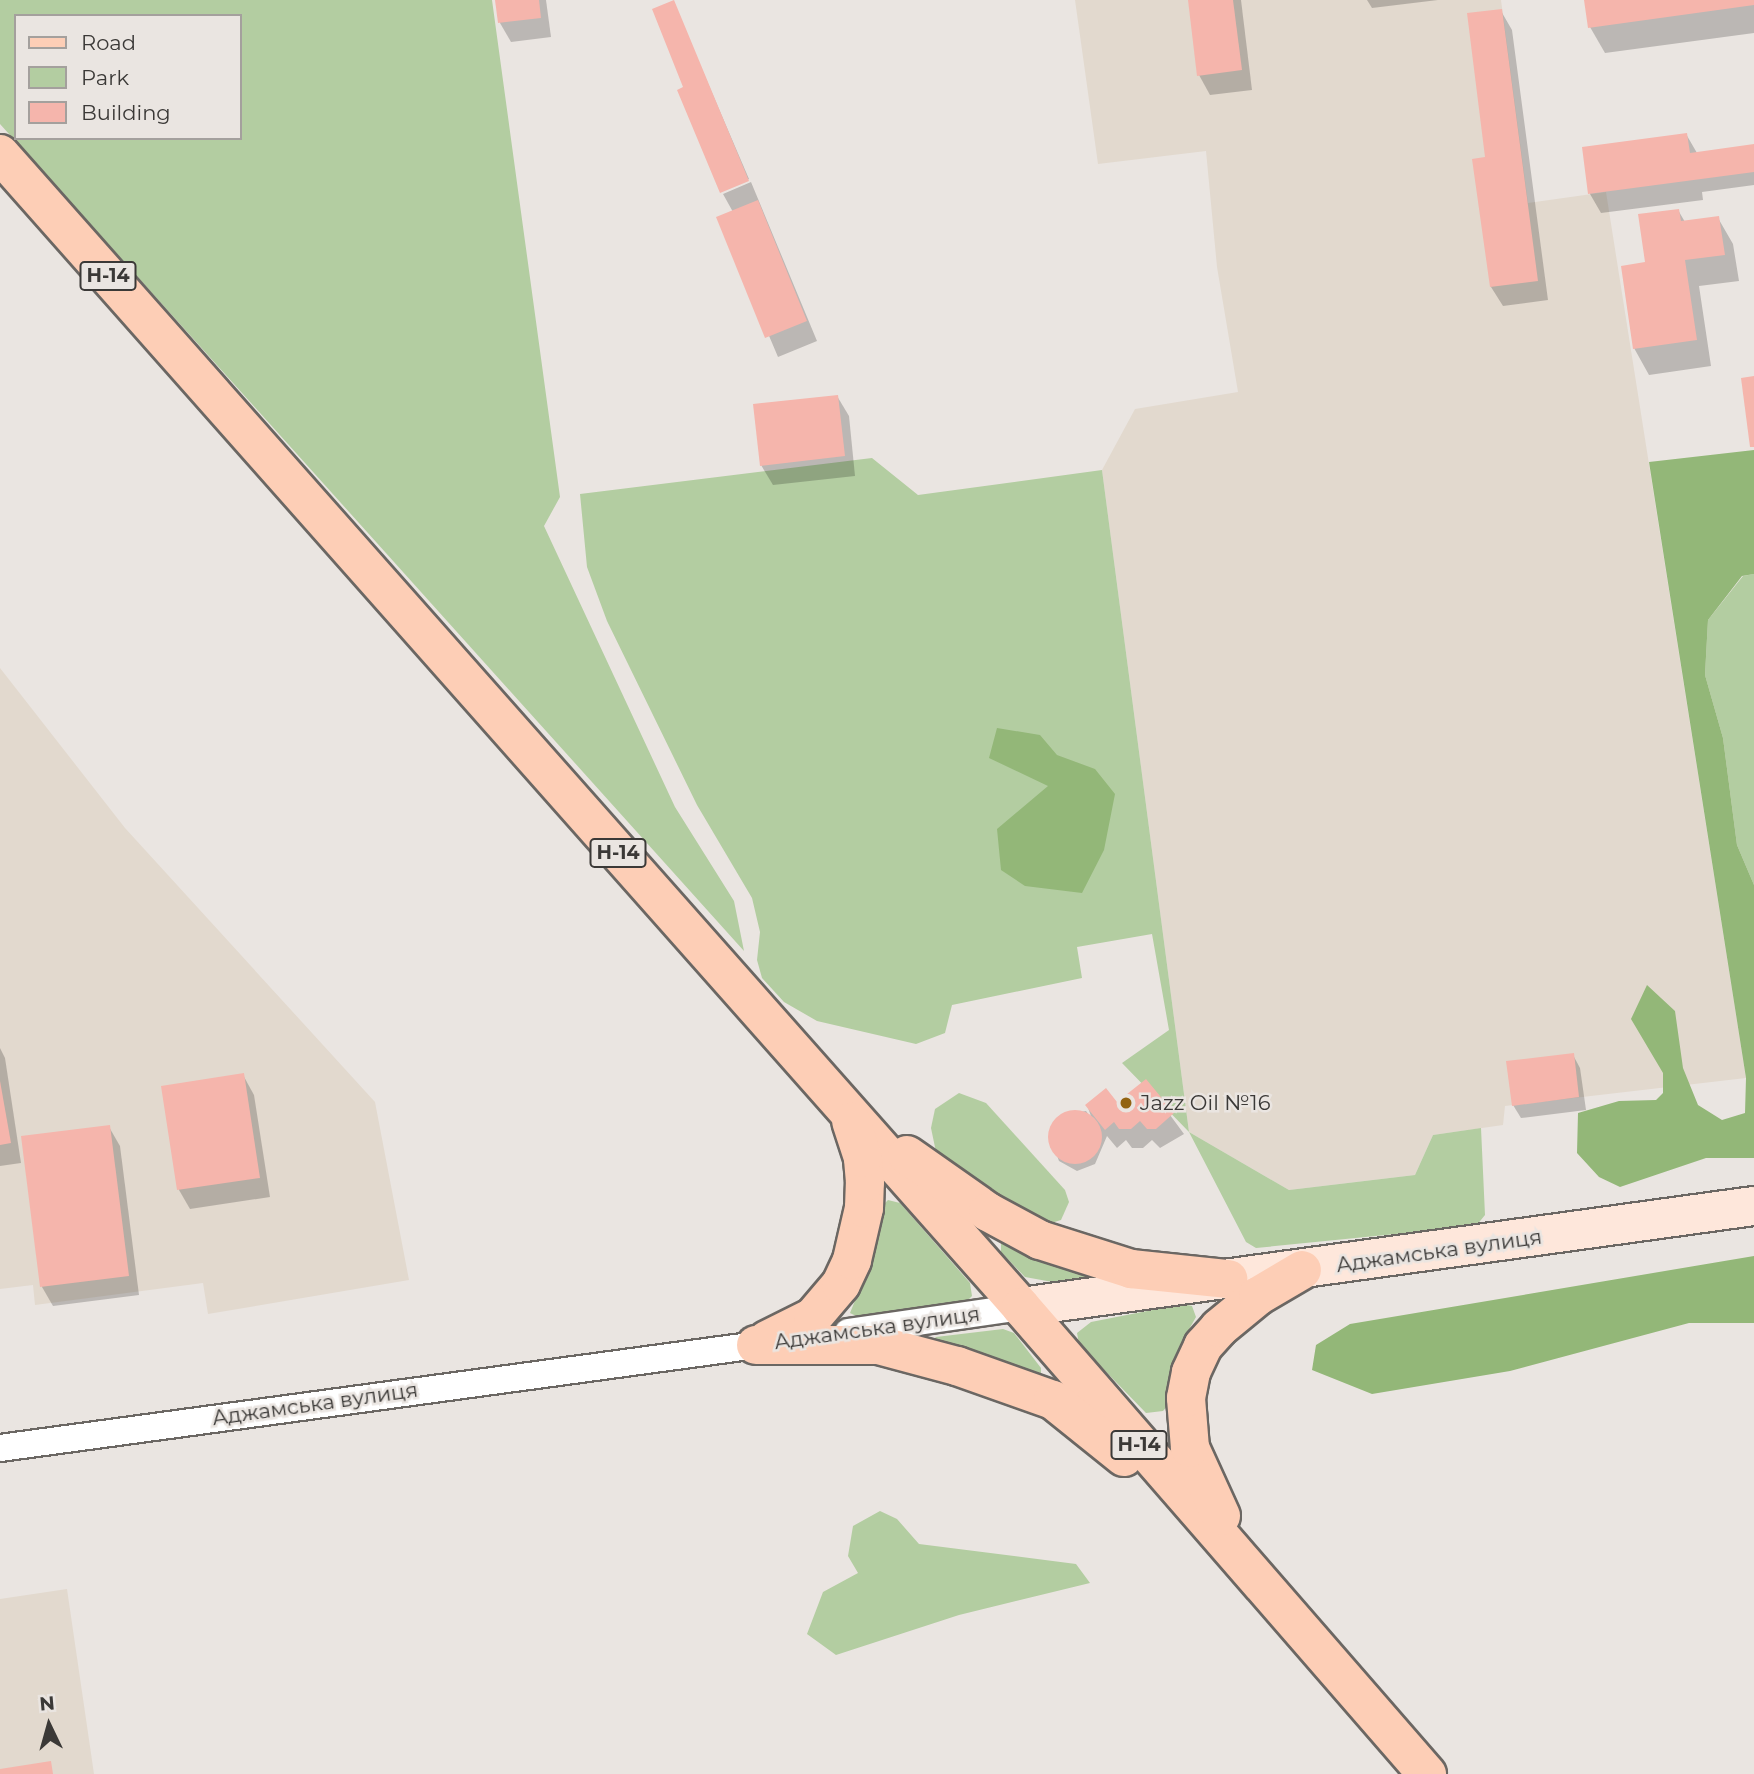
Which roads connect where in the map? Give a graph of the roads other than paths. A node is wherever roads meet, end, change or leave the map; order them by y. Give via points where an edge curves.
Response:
1 (0, 154) edge
2 (844, 1108) junction
3 (1754, 1206) edge
4 (1302, 1270) junction
5 (1228, 1279) junction
6 (1021, 1307) junction
7 (756, 1345) junction
8 (0, 1448) edge
9 (1257, 1583) junction
10 (1427, 1774) edge

1 - 2 main road, Н-14
2 - 5 main road via 980,1206 1040,1240 1131,1269
2 - 6 main road, Н-14
2 - 7 main road via 858,1139 865,1182 852,1259 841,1284 813,1317
3 - 4 main road, Аджамська вулиця
4 - 5 main road, Аджамська вулиця
4 - 9 main road via 1258,1296 1219,1328 1199,1355 1186,1398 1186,1427 1196,1470
5 - 6 main road, Аджамська вулиця
6 - 7 street, Аджамська вулиця
6 - 9 main road, Н-14
7 - 8 street, Аджамська вулиця
7 - 9 main road via 878,1345 957,1366 1053,1400 1121,1454
9 - 10 main road, Н-14

